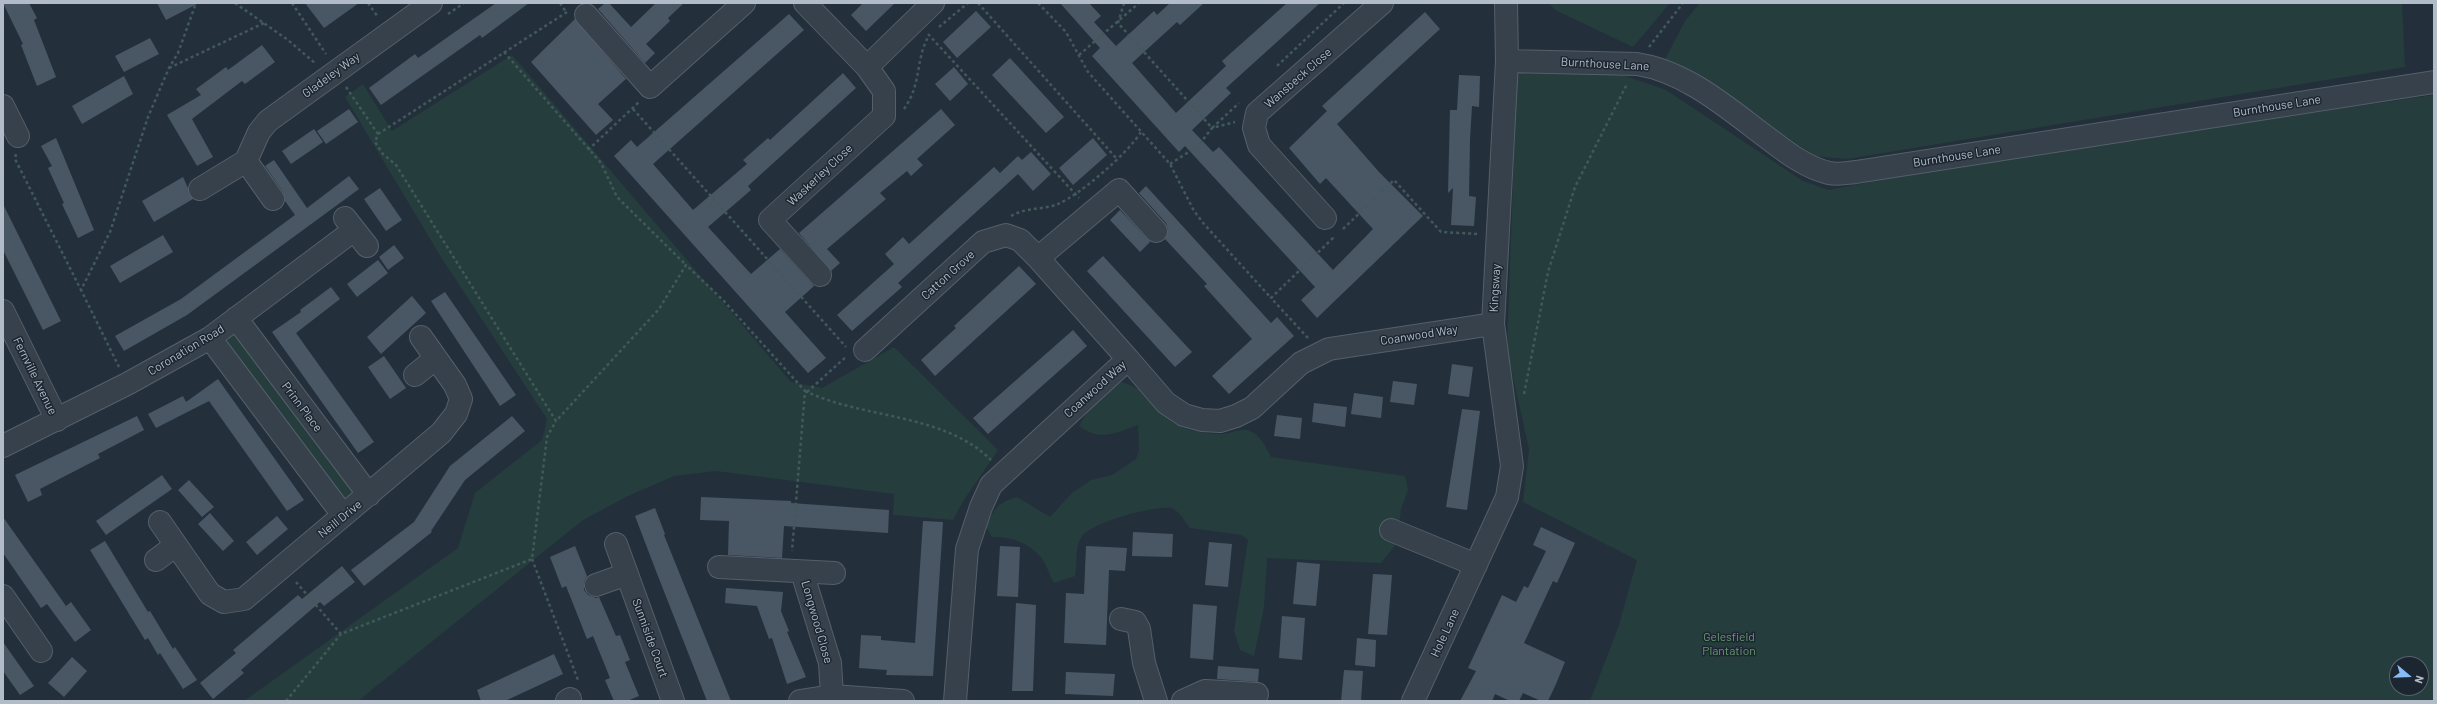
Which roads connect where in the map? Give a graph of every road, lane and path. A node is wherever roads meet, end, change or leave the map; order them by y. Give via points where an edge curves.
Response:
1 (196, 3) edge
2 (235, 3) edge
3 (292, 3) edge
4 (368, 3) edge
5 (432, 3) edge
6 (560, 3) edge
7 (744, 3) edge
8 (805, 3) edge
9 (933, 3) edge
10 (968, 3) edge
11 (978, 3) edge
12 (1038, 3) edge
13 (1124, 3) edge
14 (1139, 3) edge
15 (1344, 3) edge
16 (1382, 3) edge
17 (1506, 3) edge
18 (1683, 3) edge
19 (575, 12) junction
20 (379, 19) dead end
21 (264, 23) junction
22 (1118, 23) junction
23 (923, 28) junction
24 (504, 52) junction
25 (1079, 55) junction
26 (1507, 61) junction
27 (316, 64) dead end
28 (332, 64) junction
29 (1637, 64) junction
30 (867, 67) junction
31 (169, 68) junction
32 (1275, 68) dead end
33 (2434, 82) edge
34 (650, 87) junction
35 (1241, 101) dead end
36 (3, 106) edge
37 (633, 109) junction
38 (884, 116) junction
39 (1212, 128) junction
40 (1141, 132) junction
41 (378, 134) junction
42 (18, 136) joint
43 (588, 150) junction
44 (1117, 159) junction
45 (246, 161) junction
46 (1170, 164) junction
47 (200, 189) dead end
48 (1074, 193) junction
49 (273, 198) dead end
50 (1092, 212) junction
51 (1325, 218) joint
52 (1004, 220) dead end
53 (355, 231) dead end
54 (1156, 231) dead end
55 (1498, 235) junction
56 (1333, 238) junction
57 (1038, 258) junction
58 (686, 265) junction
59 (820, 275) dead end
60 (81, 290) junction
61 (1271, 298) junction
62 (3, 311) edge
63 (236, 318) junction
64 (1493, 324) junction
65 (210, 338) junction
66 (421, 338) dead end
67 (865, 350) dead end
68 (1321, 352) junction
69 (436, 358) junction
70 (1128, 359) junction
71 (415, 375) dead end
72 (127, 384) junction
73 (806, 391) junction
74 (57, 420) junction
75 (556, 421) junction
76 (1508, 425) junction
77 (3, 446) edge
78 (1003, 472) junction
79 (369, 495) junction
80 (343, 515) junction
81 (160, 522) dead end
82 (1391, 530) dead end
83 (616, 544) dead end
84 (176, 545) junction
85 (532, 559) junction
86 (156, 560) dead end
87 (283, 566) junction
88 (1476, 566) junction
89 (719, 567) dead end
90 (796, 571) junction
91 (834, 573) dead end
92 (627, 574) junction
93 (596, 585) dead end
94 (3, 596) edge
95 (1121, 619) dead end
96 (341, 634) junction
97 (41, 651) dead end
98 (1257, 694) dead end
99 (572, 696) edge
100 (832, 696) junction
101 (286, 701) edge
102 (673, 701) edge
103 (800, 701) edge
104 (903, 701) edge
105 (955, 701) edge
106 (1156, 701) edge
107 (1183, 701) edge
108 (1413, 701) edge

1 - 31 path via 178,53
2 - 21 path
3 - 28 path
4 - 20 path
5 - 28 street, Gladeley Way
6 - 19 path
7 - 34 street
8 - 30 street
9 - 23 street
10 - 23 path
11 - 44 path
12 - 25 path via 1066,32
13 - 22 path
14 - 22 path
15 - 32 path
16 - 51 street, Wansbeck Close via 1257,113 1254,128 1258,145
17 - 26 street, Kingsway
18 - 29 path
19 - 24 path
19 - 34 street
21 - 27 path via 305,52
21 - 31 path
22 - 25 path
22 - 39 path
23 - 30 street
23 - 38 path via 915,91 898,118
23 - 48 path
24 - 41 path
24 - 43 path
25 - 40 path via 1088,72
26 - 29 street, Burnthouse Lane
26 - 55 street, Kingsway
28 - 41 path
28 - 45 street, Gladeley Way via 268,121 259,132
29 - 33 street, Burnthouse Lane via 1657,67 1688,82 1794,157 1816,170 1830,174
29 - 76 path via 1575,187 1548,272 1528,364 1522,409
30 - 38 street via 884,91
31 - 60 path via 148,117 110,232
34 - 37 path
35 - 39 path
36 - 42 street
37 - 43 path
37 - 73 path via 851,352
38 - 59 street, Waskerley Close via 770,220
39 - 46 path via 1198,146
40 - 44 path via 1131,148
40 - 46 path
41 - 75 path via 376,142 383,154 396,165
42 - 60 path via 15,159
43 - 58 path via 601,163 617,197
44 - 48 path
45 - 47 street
45 - 49 street
46 - 61 path via 1194,210
48 - 50 path
48 - 52 path via 1058,204 1018,212
50 - 54 street via 1119,190
50 - 57 street
51 - 56 path
53 - 63 street, Coronation Road
55 - 56 path via 1441,232 1394,180
55 - 64 street, Kingsway
56 - 61 path
57 - 67 street, Catton Grove via 1020,240 1006,235 983,242
57 - 70 street, Catton Grove
58 - 73 path via 723,300
58 - 75 path via 659,309
60 - 72 path
61 - 68 path
62 - 74 street, Fernville Avenue
63 - 65 street, Coronation Road
63 - 79 street, Prinn Place
64 - 68 street, Coanwood Way
64 - 76 street, Kingsway
65 - 72 street, Coronation Road
65 - 80 street
66 - 69 street, Neill Drive
68 - 70 street, Coanwood Way via 1301,363 1252,408 1220,421 1184,415 1166,403
69 - 71 street
69 - 79 street, Neill Drive via 455,385 461,399 456,414 441,433
70 - 78 street, Coanwood Way
72 - 74 street, Coronation Road
73 - 78 path via 854,408 951,432 969,441
73 - 90 path
74 - 77 street, Coronation Road
75 - 85 path via 547,438
76 - 88 street, Kingsway via 1511,480 1507,497
78 - 105 street, Coanwood Way via 992,485 980,507 967,549
79 - 80 street, Neill Drive
80 - 87 street, Neill Drive
81 - 84 street, Neill Drive
82 - 88 street via 1408,545
83 - 92 street, Sunniside Court
84 - 86 street
84 - 87 street, Neill Drive via 210,594 224,602 244,599
85 - 96 path
85 - 99 path
87 - 96 path
88 - 108 street, Hole Lane
89 - 90 street, Longwood Close
90 - 91 street, Longwood Close
90 - 100 street, Longwood Close via 830,663
92 - 93 street
92 - 102 street, Sunniside Court
94 - 97 street
95 - 106 street via 1135,622 1139,629 1144,663
96 - 101 path
98 - 107 street via 1205,691
100 - 103 street
100 - 104 street

